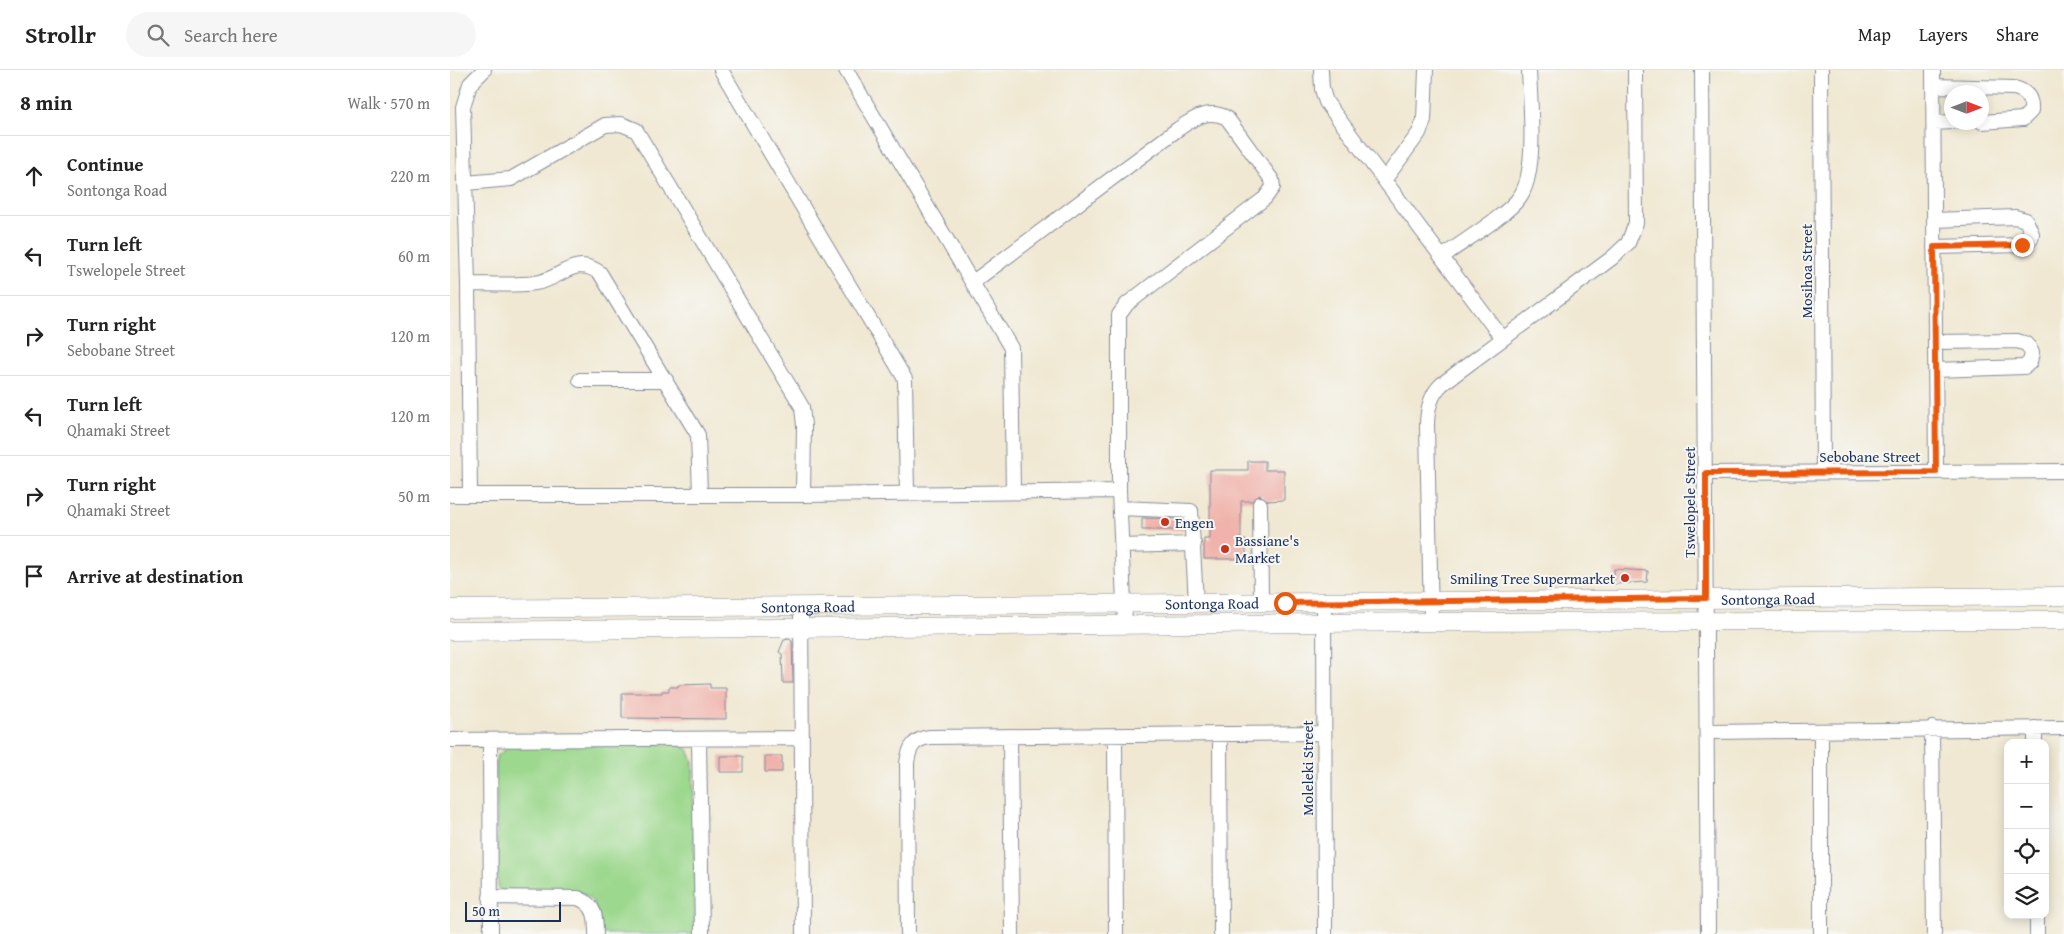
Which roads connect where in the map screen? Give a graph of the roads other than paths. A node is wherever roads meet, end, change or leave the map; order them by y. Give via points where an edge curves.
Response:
1 (484, 70) edge
2 (721, 70) edge
3 (846, 70) edge
4 (1321, 70) edge
5 (1426, 70) edge
6 (1530, 70) edge
7 (1635, 70) edge
8 (1702, 70) edge
9 (1821, 70) edge
10 (1933, 70) edge
11 (1933, 86) junction
12 (1944, 86) edge
13 (1989, 87) edge
14 (1989, 121) edge
15 (1944, 122) edge
16 (1934, 123) junction
17 (1384, 179) junction
18 (466, 183) junction
19 (1934, 220) junction
20 (1934, 247) junction
21 (1442, 257) junction
22 (973, 282) junction
23 (468, 284) junction
24 (1502, 338) junction
25 (1934, 342) junction
26 (1935, 370) junction
27 (580, 380) dead end
28 (666, 380) junction
29 (2064, 471) edge
30 (1823, 472) junction
31 (1936, 472) junction
32 (1706, 473) junction
33 (1013, 491) junction
34 (1119, 491) junction
35 (907, 493) junction
36 (700, 494) junction
37 (450, 495) edge
38 (470, 495) junction
39 (803, 495) junction
40 (1260, 504) dead end
41 (1120, 508) junction
42 (1194, 544) junction
43 (1122, 546) junction
44 (2064, 596) edge
45 (1706, 598) junction
46 (1431, 600) junction
47 (1124, 602) junction
48 (1324, 602) junction
49 (1196, 603) junction
50 (1261, 603) junction
51 (801, 605) junction
52 (450, 608) edge
53 (1706, 620) junction
54 (2064, 620) edge
55 (1323, 622) junction
56 (1431, 622) junction
57 (1125, 624) junction
58 (802, 628) junction
59 (450, 631) edge
60 (1932, 728) junction
61 (2035, 728) junction
62 (2064, 728) edge
63 (1821, 731) junction
64 (1708, 732) junction
65 (1323, 733) junction
66 (1220, 735) junction
67 (1010, 736) junction
68 (1115, 736) junction
69 (801, 738) junction
70 (699, 739) junction
71 (2035, 739) edge
72 (450, 740) edge
73 (490, 740) junction
74 (490, 897) junction
75 (2037, 919) edge
76 (491, 934) edge
77 (596, 934) edge
78 (702, 934) edge
79 (804, 934) edge
80 (908, 934) edge
81 (1012, 934) edge
82 (1116, 934) edge
83 (1221, 934) edge
84 (1325, 934) edge
85 (1708, 934) edge
86 (1821, 934) edge
87 (1934, 934) edge
88 (2037, 934) edge

1 - 18 street via 470,84 464,99
2 - 35 street via 905,379
3 - 22 street
4 - 17 street via 1326,102
5 - 17 street via 1424,120
6 - 21 street via 1530,163 1525,188 1513,205
7 - 24 street via 1636,212 1632,237 1612,258
8 - 32 street, Tswelopele Street
9 - 30 street, Mosihoa Street
10 - 11 street
11 - 12 street
11 - 16 street
13 - 14 street via 2014,88 2026,93 2030,98 2030,111 2023,119
15 - 16 street
16 - 19 street
17 - 21 street
18 - 23 street
18 - 39 street via 511,179 605,126 621,124 636,130 802,406
19 - 20 street
19 - 20 street via 2015,217 2026,220 2032,234 2031,239 2022,245
20 - 25 street
21 - 24 street
22 - 33 street via 1012,354
22 - 34 street via 1195,117 1212,113 1227,118 1272,180 1270,193 1127,304 1119,315
23 - 28 street via 535,283 568,268 593,268 606,280
23 - 38 street
24 - 46 street via 1442,384 1430,402 1427,426
25 - 26 street
25 - 26 street via 2017,341 2027,344 2032,353 2030,362 2024,367
26 - 31 street
27 - 28 street
28 - 36 street via 699,439
29 - 31 street, Sebobane Street
30 - 31 street, Sebobane Street
30 - 32 street, Sebobane Street
32 - 45 street, Tswelopele Street
33 - 34 street
33 - 35 street
34 - 41 street
35 - 39 street
36 - 38 street
36 - 39 street
37 - 38 street
40 - 50 street
41 - 42 street via 1190,510
41 - 43 street
42 - 43 street
42 - 49 street
43 - 47 street
44 - 45 main road, Sontonga Road
45 - 46 main road, Sontonga Road
45 - 53 street, Tswelopele Street
46 - 48 main road, Sontonga Road
46 - 56 street
47 - 49 main road, Sontonga Road
47 - 51 main road, Sontonga Road
47 - 57 street
48 - 50 main road, Sontonga Road
48 - 55 street, Moleleki Street
49 - 50 main road, Sontonga Road
51 - 52 main road, Sontonga Road
51 - 58 street
53 - 54 main road, Sontonga Road
53 - 56 main road, Sontonga Road
53 - 64 street, Tswelopele Street
55 - 56 main road, Sontonga Road
55 - 57 main road, Sontonga Road
55 - 65 street, Moleleki Street
57 - 58 main road, Sontonga Road
58 - 59 main road, Sontonga Road
58 - 69 street
60 - 61 street
60 - 63 street
60 - 87 street
61 - 62 street
61 - 71 street
63 - 64 street
63 - 86 street
64 - 85 street, Tswelopele Street
65 - 66 street
65 - 84 street, Moleleki Street
66 - 68 street
66 - 83 street
67 - 68 street
67 - 80 street via 922,738 911,746 907,763
67 - 81 street
68 - 82 street
69 - 70 street
69 - 79 street
70 - 73 street
70 - 78 street
72 - 73 street
73 - 74 street
74 - 76 street
74 - 77 street via 578,898 594,910
75 - 88 street

